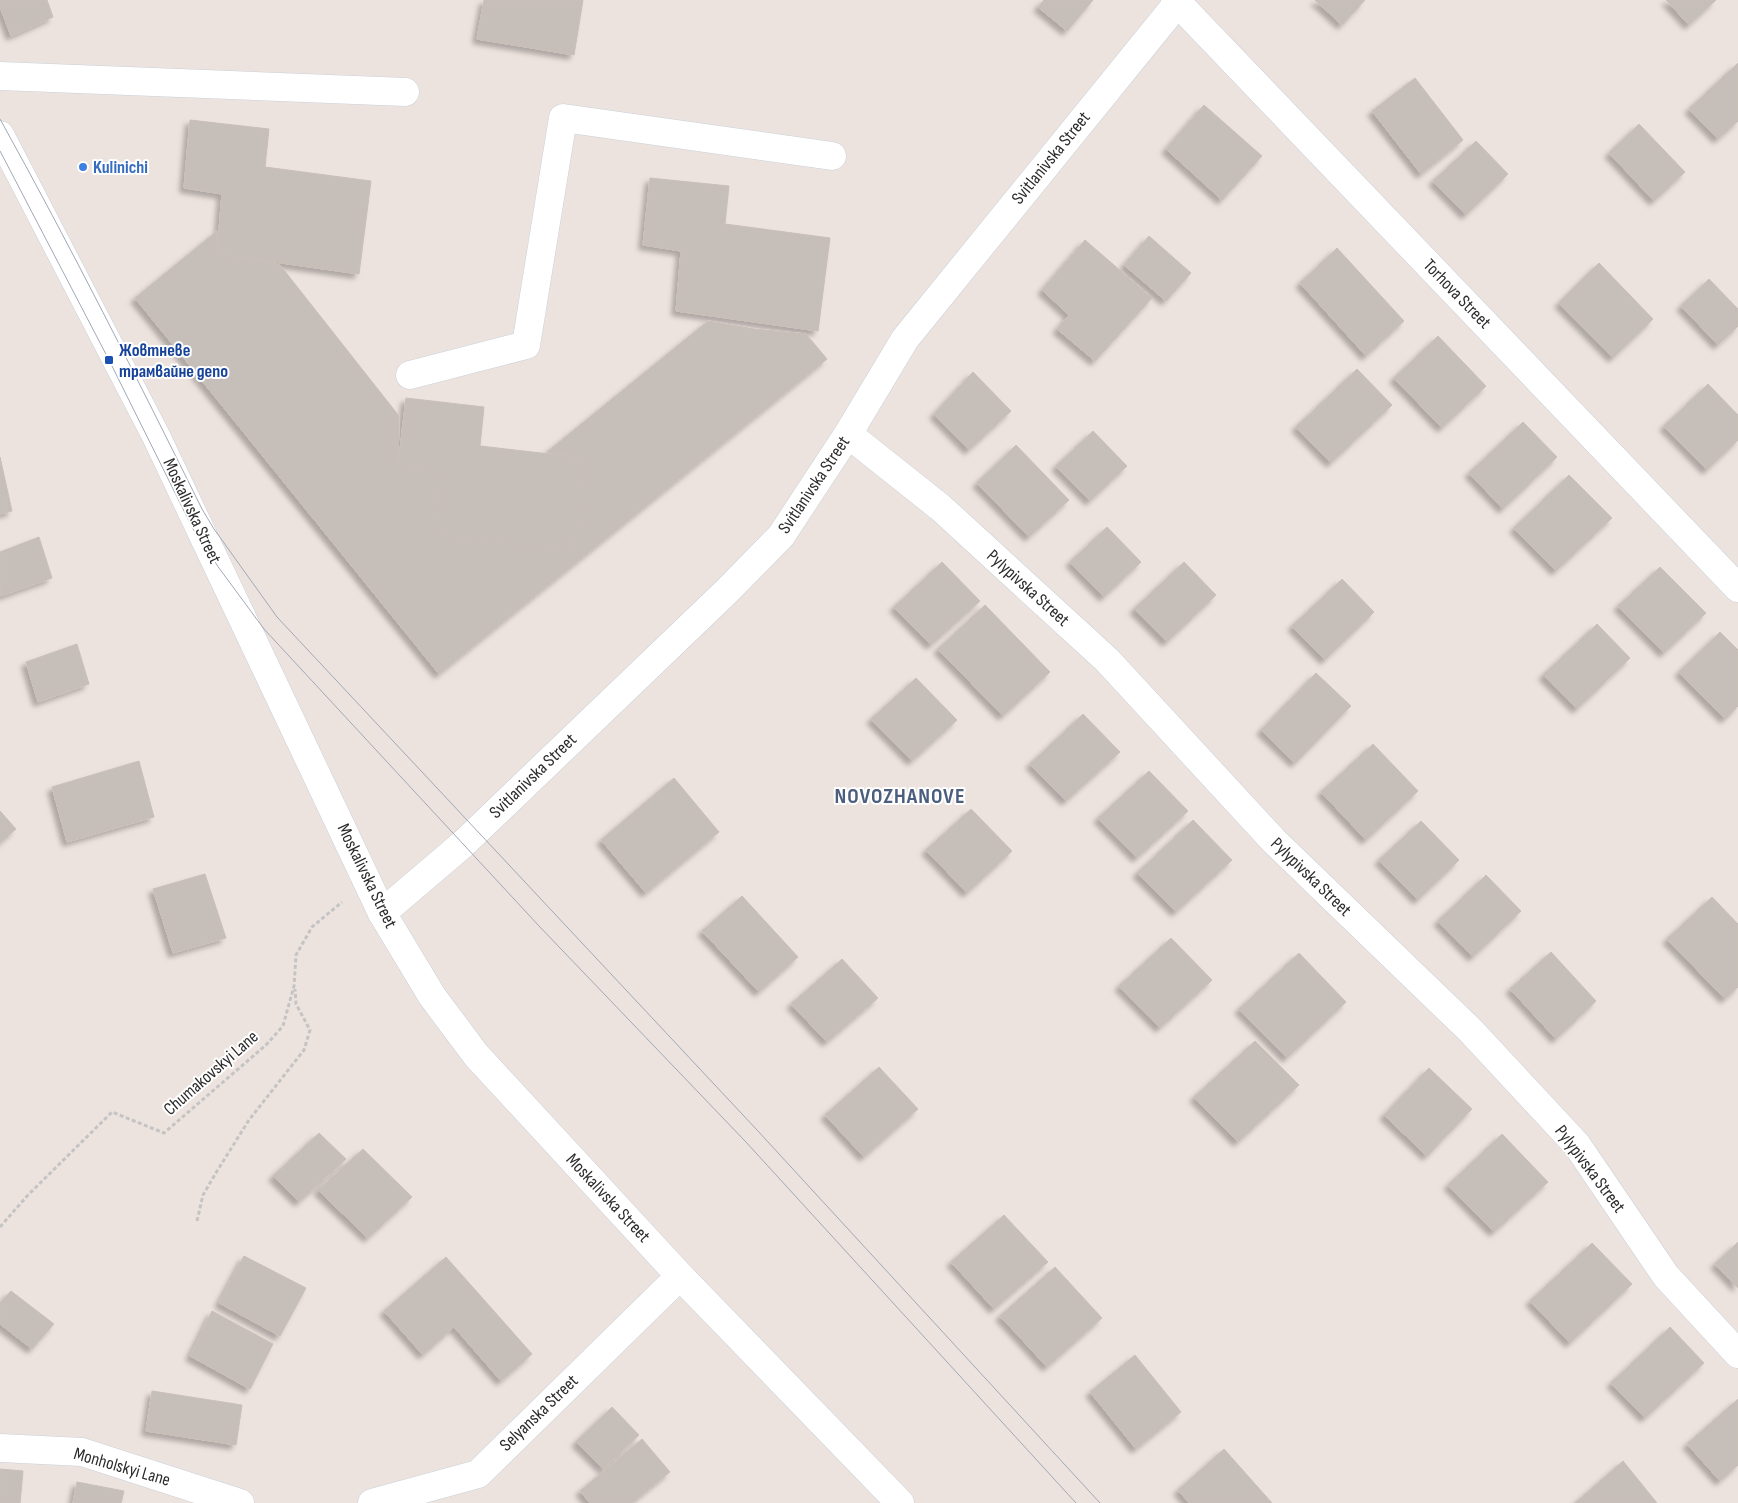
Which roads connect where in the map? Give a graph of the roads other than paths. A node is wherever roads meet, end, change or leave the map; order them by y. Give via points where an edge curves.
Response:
1 (1178, 1) edge
2 (0, 76) edge
3 (405, 92) dead end
4 (0, 134) edge
5 (832, 156) dead end
6 (410, 375) dead end
7 (848, 434) junction
8 (1738, 588) edge
9 (382, 913) junction
10 (680, 1276) junction
11 (1738, 1354) edge
12 (0, 1448) edge
13 (240, 1503) edge
14 (372, 1503) edge
15 (900, 1503) edge

1 - 7 street, Svitlanivska Street via 904,339
1 - 8 street, Torhova Street
2 - 3 street
4 - 9 street, Moskalivska Street via 156,436
5 - 6 street via 563,118 526,346
7 - 9 street, Svitlanivska Street via 781,536 462,844
7 - 11 street, Pylypivska Street via 941,508 1107,660 1274,841 1471,1031 1577,1145 1666,1276
9 - 10 street, Moskalivska Street via 432,996 476,1055
10 - 14 street, Selyanska Street via 478,1474
10 - 15 street, Moskalivska Street
12 - 13 street, Monholskyi Lane via 82,1452

